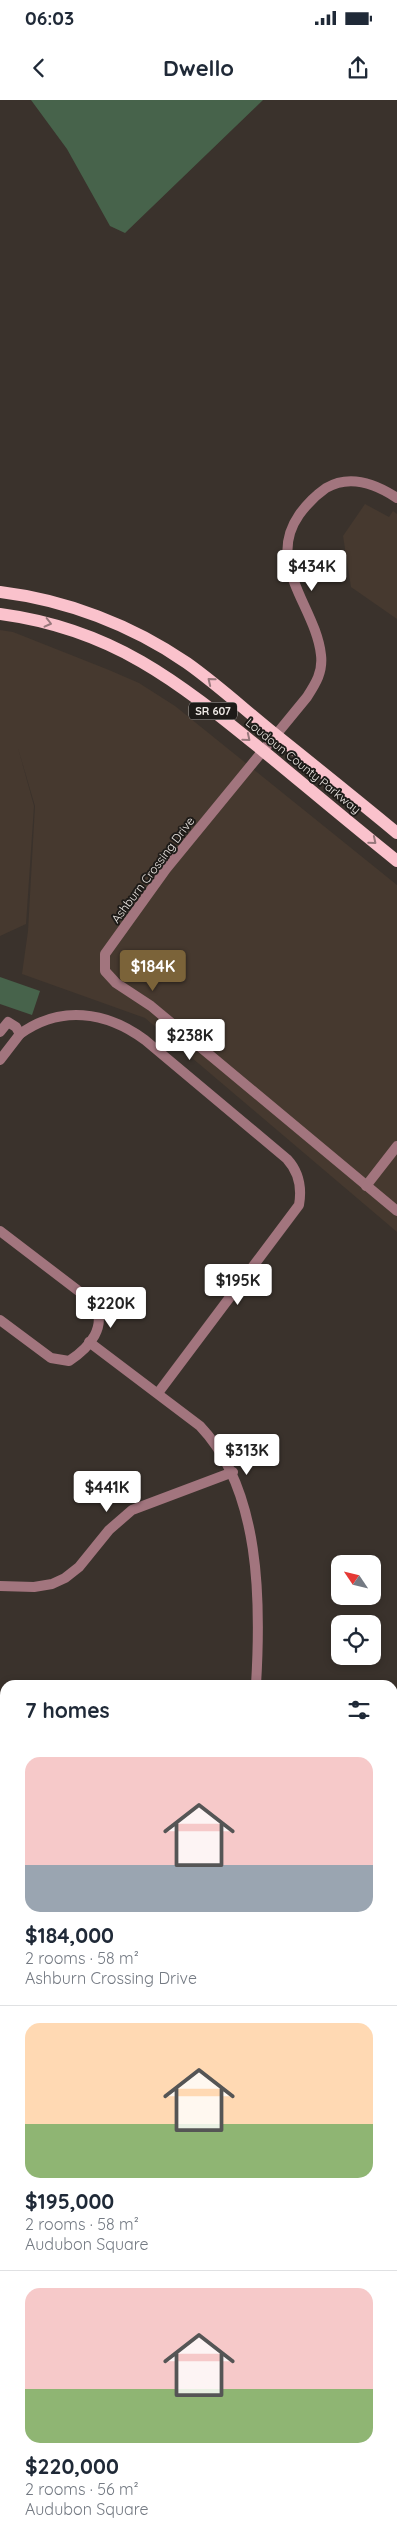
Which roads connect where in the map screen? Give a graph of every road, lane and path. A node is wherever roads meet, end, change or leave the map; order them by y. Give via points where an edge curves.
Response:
1 (397, 498) edge
2 (0, 592) edge
3 (0, 614) edge
4 (275, 734) junction
5 (262, 750) junction
6 (397, 833) edge
7 (397, 861) edge
8 (0, 1032) edge
9 (20, 1034) junction
10 (0, 1060) edge
11 (397, 1146) edge
12 (366, 1186) junction
13 (397, 1211) edge
14 (0, 1231) edge
15 (0, 1320) edge
16 (89, 1342) junction
17 (158, 1393) junction
18 (233, 1472) junction
19 (0, 1586) edge
20 (256, 1680) edge

1 - 4 street via 363,482 338,483 315,497 291,528 288,562 320,648 322,664 312,689
4 -> 2 main road, Loudoun County Parkway / SR 607 via 186,662 141,636 72,608
3 -> 5 main road, Loudoun County Parkway / SR 607 via 69,629 144,662 181,686
4 - 5 street
4 - 6 main road, Loudoun County Parkway / SR 607
5 -> 7 main road, Loudoun County Parkway / SR 607
5 - 12 street, Ashburn Crossing Drive via 166,869 105,954 105,970 116,983 151,1006
8 - 9 street via 8,1022
9 - 10 street
9 - 17 street via 43,1020 74,1014 123,1027 140,1036 293,1166 299,1183 299,1205
11 - 12 street
12 - 13 street, Ashburn Crossing Drive
14 - 16 street via 93,1302 100,1318
15 - 16 street via 59,1361 69,1362
16 - 17 street
17 - 18 street via 200,1426
18 - 19 street via 132,1510 109,1530 79,1568 65,1578 34,1587
18 - 20 street via 249,1531 255,1574 258,1612

